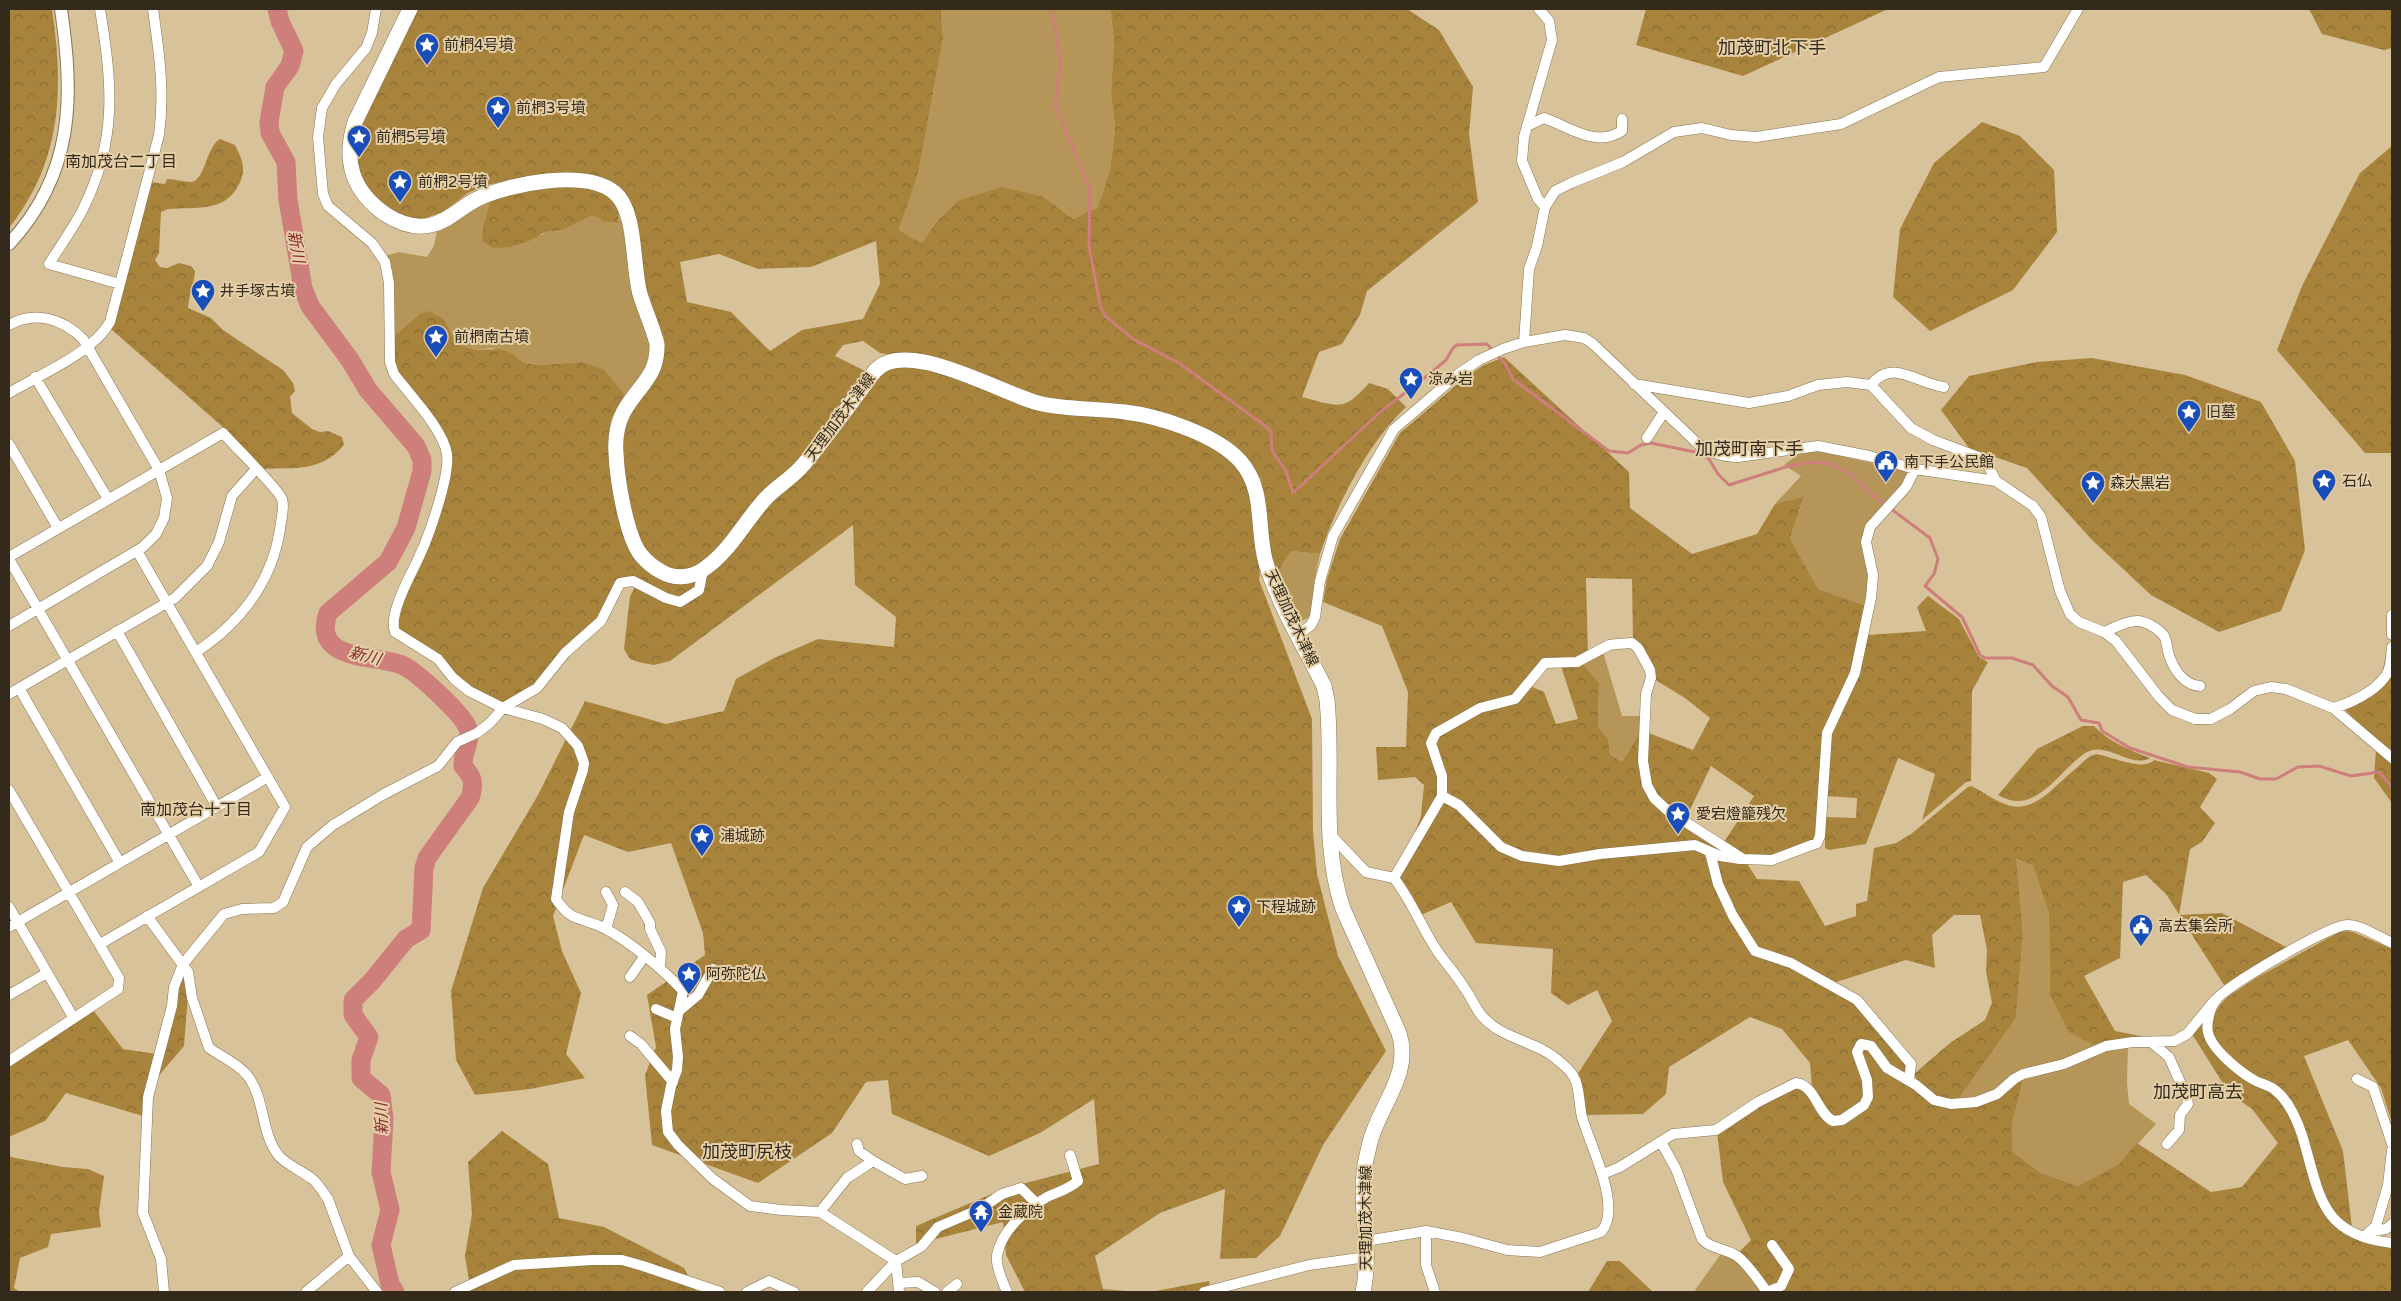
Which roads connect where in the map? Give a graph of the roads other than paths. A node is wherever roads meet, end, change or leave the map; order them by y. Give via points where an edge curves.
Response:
1 (61, 9) edge
2 (100, 9) edge
3 (153, 9) edge
4 (376, 9) edge
5 (410, 9) edge
6 (1539, 9) edge
7 (2078, 9) edge
8 (1622, 119) dead end
9 (1527, 126) junction
10 (1544, 206) junction
11 (9, 244) edge
12 (120, 284) junction
13 (9, 325) edge
14 (1524, 342) junction
15 (89, 347) junction
16 (35, 377) junction
17 (1634, 384) junction
18 (1871, 385) junction
19 (1944, 387) dead end
20 (9, 393) edge
21 (1664, 412) junction
22 (1647, 438) dead end
23 (9, 444) edge
24 (256, 469) junction
25 (1915, 469) junction
26 (159, 470) junction
27 (1996, 481) junction
28 (108, 500) junction
29 (58, 528) junction
30 (137, 551) junction
31 (9, 558) edge
32 (703, 570) junction
33 (167, 602) junction
34 (38, 609) junction
35 (2392, 615) edge
36 (9, 626) edge
37 (117, 631) junction
38 (2104, 632) junction
39 (1298, 635) junction
40 (2392, 635) edge
41 (2392, 647) edge
42 (196, 652) junction
43 (67, 660) junction
44 (2200, 686) dead end
45 (19, 688) junction
46 (9, 694) edge
47 (503, 708) junction
48 (2333, 708) junction
49 (2392, 758) edge
50 (268, 777) junction
51 (9, 790) edge
52 (1442, 796) junction
53 (217, 807) junction
54 (1329, 833) junction
55 (169, 835) junction
56 (1710, 852) junction
57 (1743, 859) junction
58 (120, 863) junction
59 (1394, 878) junction
60 (199, 887) junction
61 (70, 892) junction
62 (606, 892) dead end
63 (624, 892) dead end
64 (9, 907) edge
65 (147, 916) junction
66 (13, 924) edge
67 (606, 929) junction
68 (2392, 943) edge
69 (100, 944) junction
70 (644, 957) junction
71 (183, 964) junction
72 (660, 967) junction
73 (713, 969) dead end
74 (47, 973) junction
75 (630, 977) dead end
76 (9, 995) edge
77 (2215, 1000) junction
78 (656, 1009) dead end
79 (677, 1015) junction
80 (73, 1017) junction
81 (630, 1036) dead end
82 (2152, 1042) junction
83 (9, 1061) edge
84 (2357, 1079) dead end
85 (1909, 1080) junction
86 (672, 1082) junction
87 (1661, 1142) junction
88 (857, 1144) dead end
89 (2166, 1144) dead end
90 (2392, 1144) edge
91 (2392, 1150) edge
92 (1070, 1154) dead end
93 (873, 1161) junction
94 (1603, 1174) junction
95 (922, 1176) dead end
96 (1037, 1204) junction
97 (820, 1212) junction
98 (2392, 1224) edge
99 (1426, 1231) junction
100 (2368, 1234) junction
101 (1366, 1241) junction
102 (2392, 1243) edge
103 (1772, 1245) dead end
104 (349, 1256) junction
105 (1367, 1257) junction
106 (896, 1261) junction
107 (957, 1284) dead end
108 (899, 1288) edge
109 (164, 1292) edge
110 (306, 1292) edge
111 (377, 1292) edge
112 (455, 1292) edge
113 (720, 1292) edge
114 (747, 1292) edge
115 (794, 1292) edge
116 (867, 1292) edge
117 (935, 1292) edge
118 (947, 1292) edge
119 (1007, 1292) edge
120 (1204, 1292) edge
121 (1363, 1292) edge
122 (1435, 1292) edge

1 - 11 street via 69,91 62,145 43,196
2 - 12 street via 110,78 105,144 83,210 49,264
3 - 12 street via 162,71 161,118
4 - 47 street via 366,48 336,84 322,108 318,137 323,194 328,206 372,243 385,262 392,368 442,439 447,454 445,477 433,518 403,592 393,628 397,636 438,659 469,691
5 - 32 main road, 天理加茂木津線 via 372,82 351,134 349,156 358,187 374,206 408,226 442,221 476,200 533,183 589,181 608,188 621,199 630,229 636,278 658,354 648,380 624,412 618,428 617,471 624,509 636,547 655,568 678,577
6 - 9 street via 1549,21 1552,40
7 - 10 street via 2044,67 1939,77 1841,124 1756,137 1702,128 1674,132 1624,162 1555,191
8 - 9 street via 1622,131 1613,137 1597,138 1577,133 1544,118
9 - 10 street via 1522,161
10 - 14 street via 1529,269
12 - 15 street via 110,322
13 - 15 street via 30,318 53,319 74,330
14 - 17 street via 1564,335 1584,338
14 - 39 street via 1479,360 1456,375 1394,429 1333,536 1320,581 1315,617 1311,625
15 - 16 street
15 - 26 street
16 - 20 street
16 - 28 street
17 - 18 street via 1749,403 1788,396 1818,385 1847,382
17 - 21 street
18 - 19 street via 1877,377 1889,371 1930,386
18 - 27 street via 1911,428 1981,458
21 - 22 street
21 - 25 street via 1697,443 1727,457 1818,446
23 - 29 street
24 - 26 street via 223,433
24 - 33 street via 232,496 219,542 208,566
24 - 42 street via 282,499 280,532 272,560 260,587 242,612 221,634
25 - 27 street
25 - 57 street via 1911,480 1866,534 1873,585 1855,673 1826,732 1817,843 1772,860
26 - 28 street
26 - 30 street via 167,498 164,518 156,534
27 - 38 street via 2033,506 2041,517 2060,591 2070,614 2089,628
28 - 29 street
29 - 31 street
30 - 33 street
30 - 34 street
31 - 34 street
32 - 39 main road, 天理加茂木津線 via 728,546 768,496 802,466 880,365 905,360 978,378 1048,405 1140,414 1194,432 1232,452 1243,463 1255,484 1265,561 1276,593
32 - 47 street via 699,590 680,602 633,582 620,583 594,629 566,653 537,688
33 - 37 street
33 - 42 street
34 - 36 street
34 - 43 street
35 - 40 street
37 - 43 street
37 - 53 street
38 - 44 street via 2126,623 2144,621 2164,636 2175,667 2184,680
38 - 48 street via 2116,641 2172,710 2190,718 2206,719 2220,715 2254,691 2271,687 2286,689
39 - 54 main road, 天理加茂木津線 via 1324,686 1327,700
41 - 48 street via 2384,678 2352,703
42 - 50 street
43 - 45 street
43 - 55 street
45 - 46 street
45 - 58 street
47 - 67 street via 562,728 578,746 584,763 569,812 556,899 564,912 574,918
47 - 71 street via 477,733 457,742 438,766 333,825 307,846 283,902 274,908 242,908 224,914
48 - 49 street
50 - 53 street
50 - 60 street via 285,807 259,852
51 - 61 street
52 - 56 street via 1459,806 1500,847 1538,860 1559,861 1694,846
52 - 57 street via 1442,776 1432,750 1432,738 1436,733 1480,708 1515,699 1545,663 1577,662 1609,645 1632,643 1646,658 1651,678 1646,694 1643,732 1647,785 1654,798 1668,810
52 - 59 street
53 - 55 street
54 - 59 street via 1366,872
54 - 101 main road, 天理加茂木津線 via 1332,871 1343,909 1402,1046 1398,1079 1373,1133 1366,1159
55 - 58 street
55 - 60 street
56 - 57 street
56 - 85 street via 1718,884 1732,916 1755,951 1791,963 1857,1000 1911,1064
58 - 61 street
59 - 94 street via 1436,950 1481,1014 1520,1042 1546,1050 1574,1077 1582,1116
60 - 65 street
61 - 66 street
61 - 69 street
62 - 67 street via 613,905
63 - 72 street via 638,902 650,923 661,952
64 - 66 street
65 - 69 street
65 - 71 street
66 - 74 street
67 - 70 street
68 - 77 street via 2354,926 2338,927 2253,973
69 - 80 street via 119,978 118,989
70 - 72 street
70 - 75 street
71 - 104 street via 209,1048 246,1074 259,1099 269,1141 280,1158 314,1179 323,1191
71 - 109 street via 174,987 148,1097 143,1214 160,1259
72 - 79 street via 683,990
73 - 79 street via 698,995
74 - 76 street
74 - 80 street
77 - 82 street via 2187,1034 2174,1041
77 - 100 street via 2207,1028 2210,1041 2254,1080 2275,1090 2298,1124 2326,1210 2345,1229
78 - 79 street
79 - 86 street via 678,1057
80 - 83 street
81 - 86 street via 641,1044
82 - 85 street via 2114,1043 2064,1064 2023,1074 1993,1097 1976,1102 1940,1102
82 - 89 street via 2169,1057 2188,1098 2188,1104 2180,1115 2178,1130
84 - 90 street via 2373,1087
85 - 87 street via 1887,1068 1871,1046 1861,1044 1857,1052 1867,1080 1868,1097 1864,1105 1842,1120 1833,1121 1826,1117 1806,1087 1796,1083 1758,1102 1716,1130 1679,1132
86 - 97 street via 666,1111 668,1132 714,1180 750,1206
87 - 94 street
87 - 103 street via 1676,1169 1702,1239 1740,1258 1768,1292 1781,1286 1789,1269
88 - 93 street via 859,1151
91 - 100 street via 2388,1185 2376,1226
92 - 96 street via 1078,1180
93 - 95 street via 904,1179
93 - 97 street via 847,1178
94 - 99 street via 1608,1206 1603,1230 1549,1251 1523,1253
96 - 106 street via 1021,1188 1002,1194 980,1209 938,1227 921,1247
96 - 119 street via 1015,1222 996,1256
97 - 106 street
98 - 100 street
99 - 101 street
99 - 122 street via 1426,1265
100 - 102 street
101 - 105 main road, 天理加茂木津線
104 - 110 street
104 - 111 street
105 - 120 street via 1310,1265
105 - 121 main road, 天理加茂木津線
106 - 108 street
106 - 116 street
107 - 118 street
108 - 117 street via 918,1282
112 - 113 street via 514,1265 592,1260 622,1260
114 - 115 street via 769,1282

